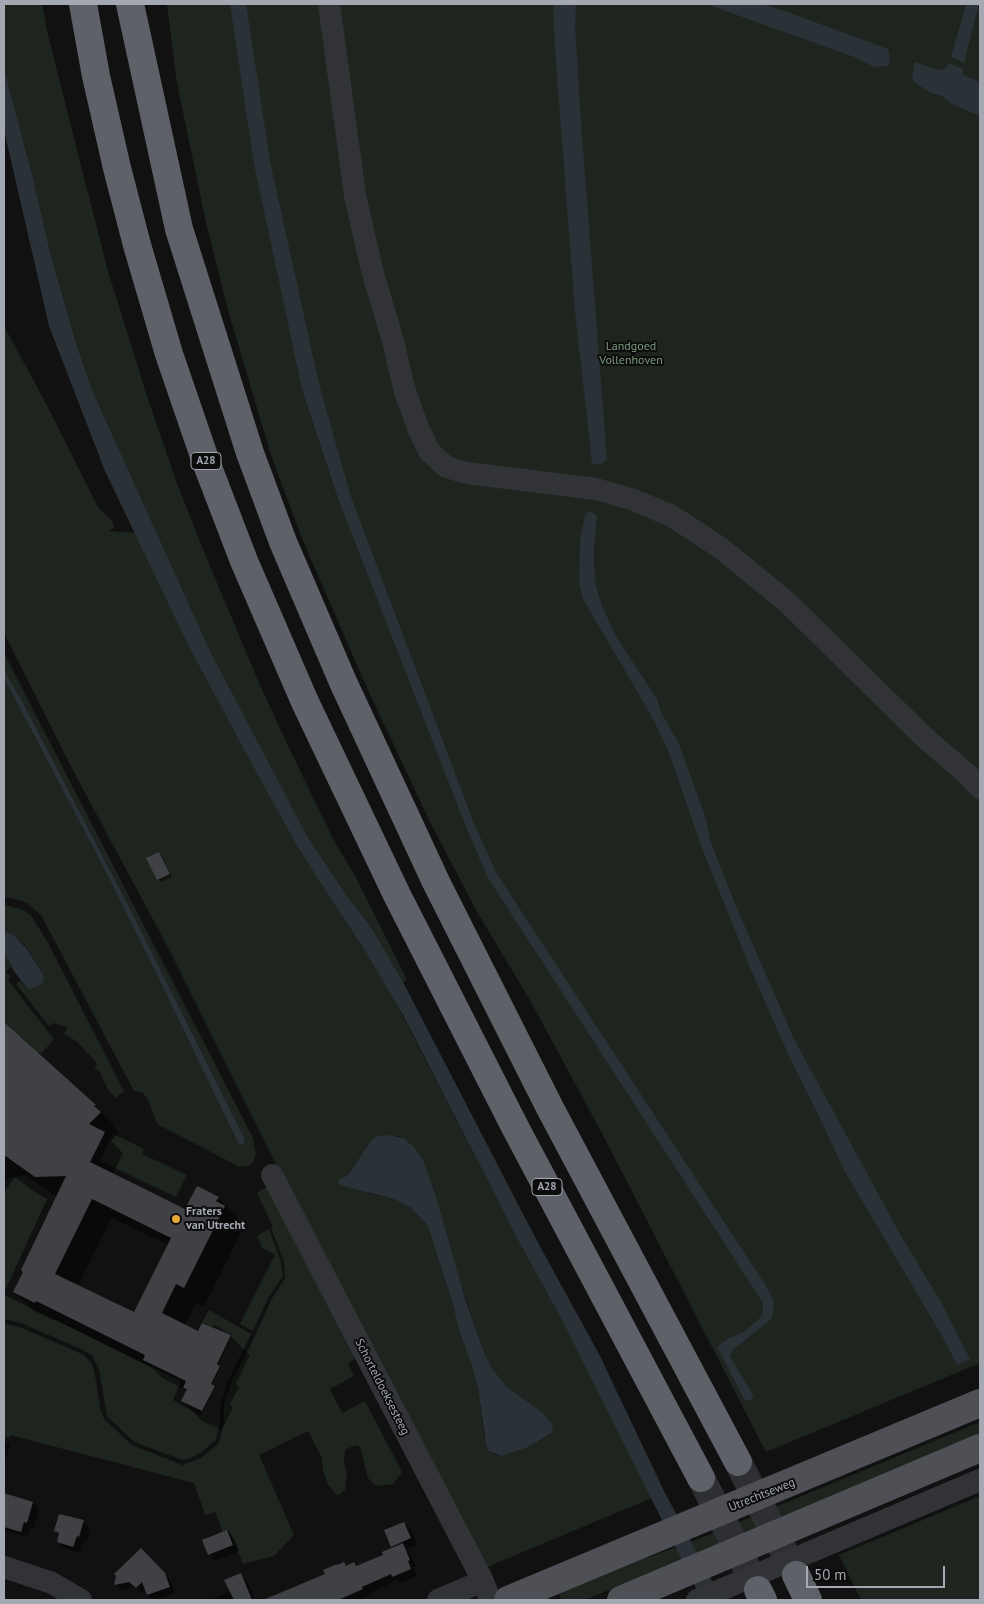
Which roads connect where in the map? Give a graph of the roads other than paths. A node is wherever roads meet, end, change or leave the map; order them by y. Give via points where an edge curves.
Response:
1 (83, 4) edge
2 (130, 4) edge
3 (330, 4) edge
4 (980, 788) edge
5 (272, 1175) dead end
6 (980, 1404) edge
7 (980, 1448) edge
8 (738, 1462) tunnel mouth
9 (701, 1478) tunnel mouth
10 (980, 1480) edge
11 (4, 1567) edge
12 (796, 1575) tunnel mouth
13 (486, 1590) edge
14 (548, 1593) edge
15 (81, 1600) edge
16 (438, 1600) edge
17 (508, 1600) edge
18 (621, 1600) edge
19 (697, 1600) edge
20 (808, 1600) edge

1 - 9 highway, A28 via 114,158 137,245 169,354 244,561 305,702 397,895 515,1127
2 - 8 highway via 179,229 250,452 283,542 343,682 436,882 550,1108
3 - 4 street via 355,195 404,388 429,451 446,467 467,473 596,489 672,516 722,549 788,604
5 - 13 street, Schorteldoeksesteeg
6 - 14 main road, Utrechtseweg
7 - 18 main road
10 - 19 street
11 - 15 street via 52,1583
12 - 20 highway
13 - 16 street
14 - 17 main road, Utrechtseweg

